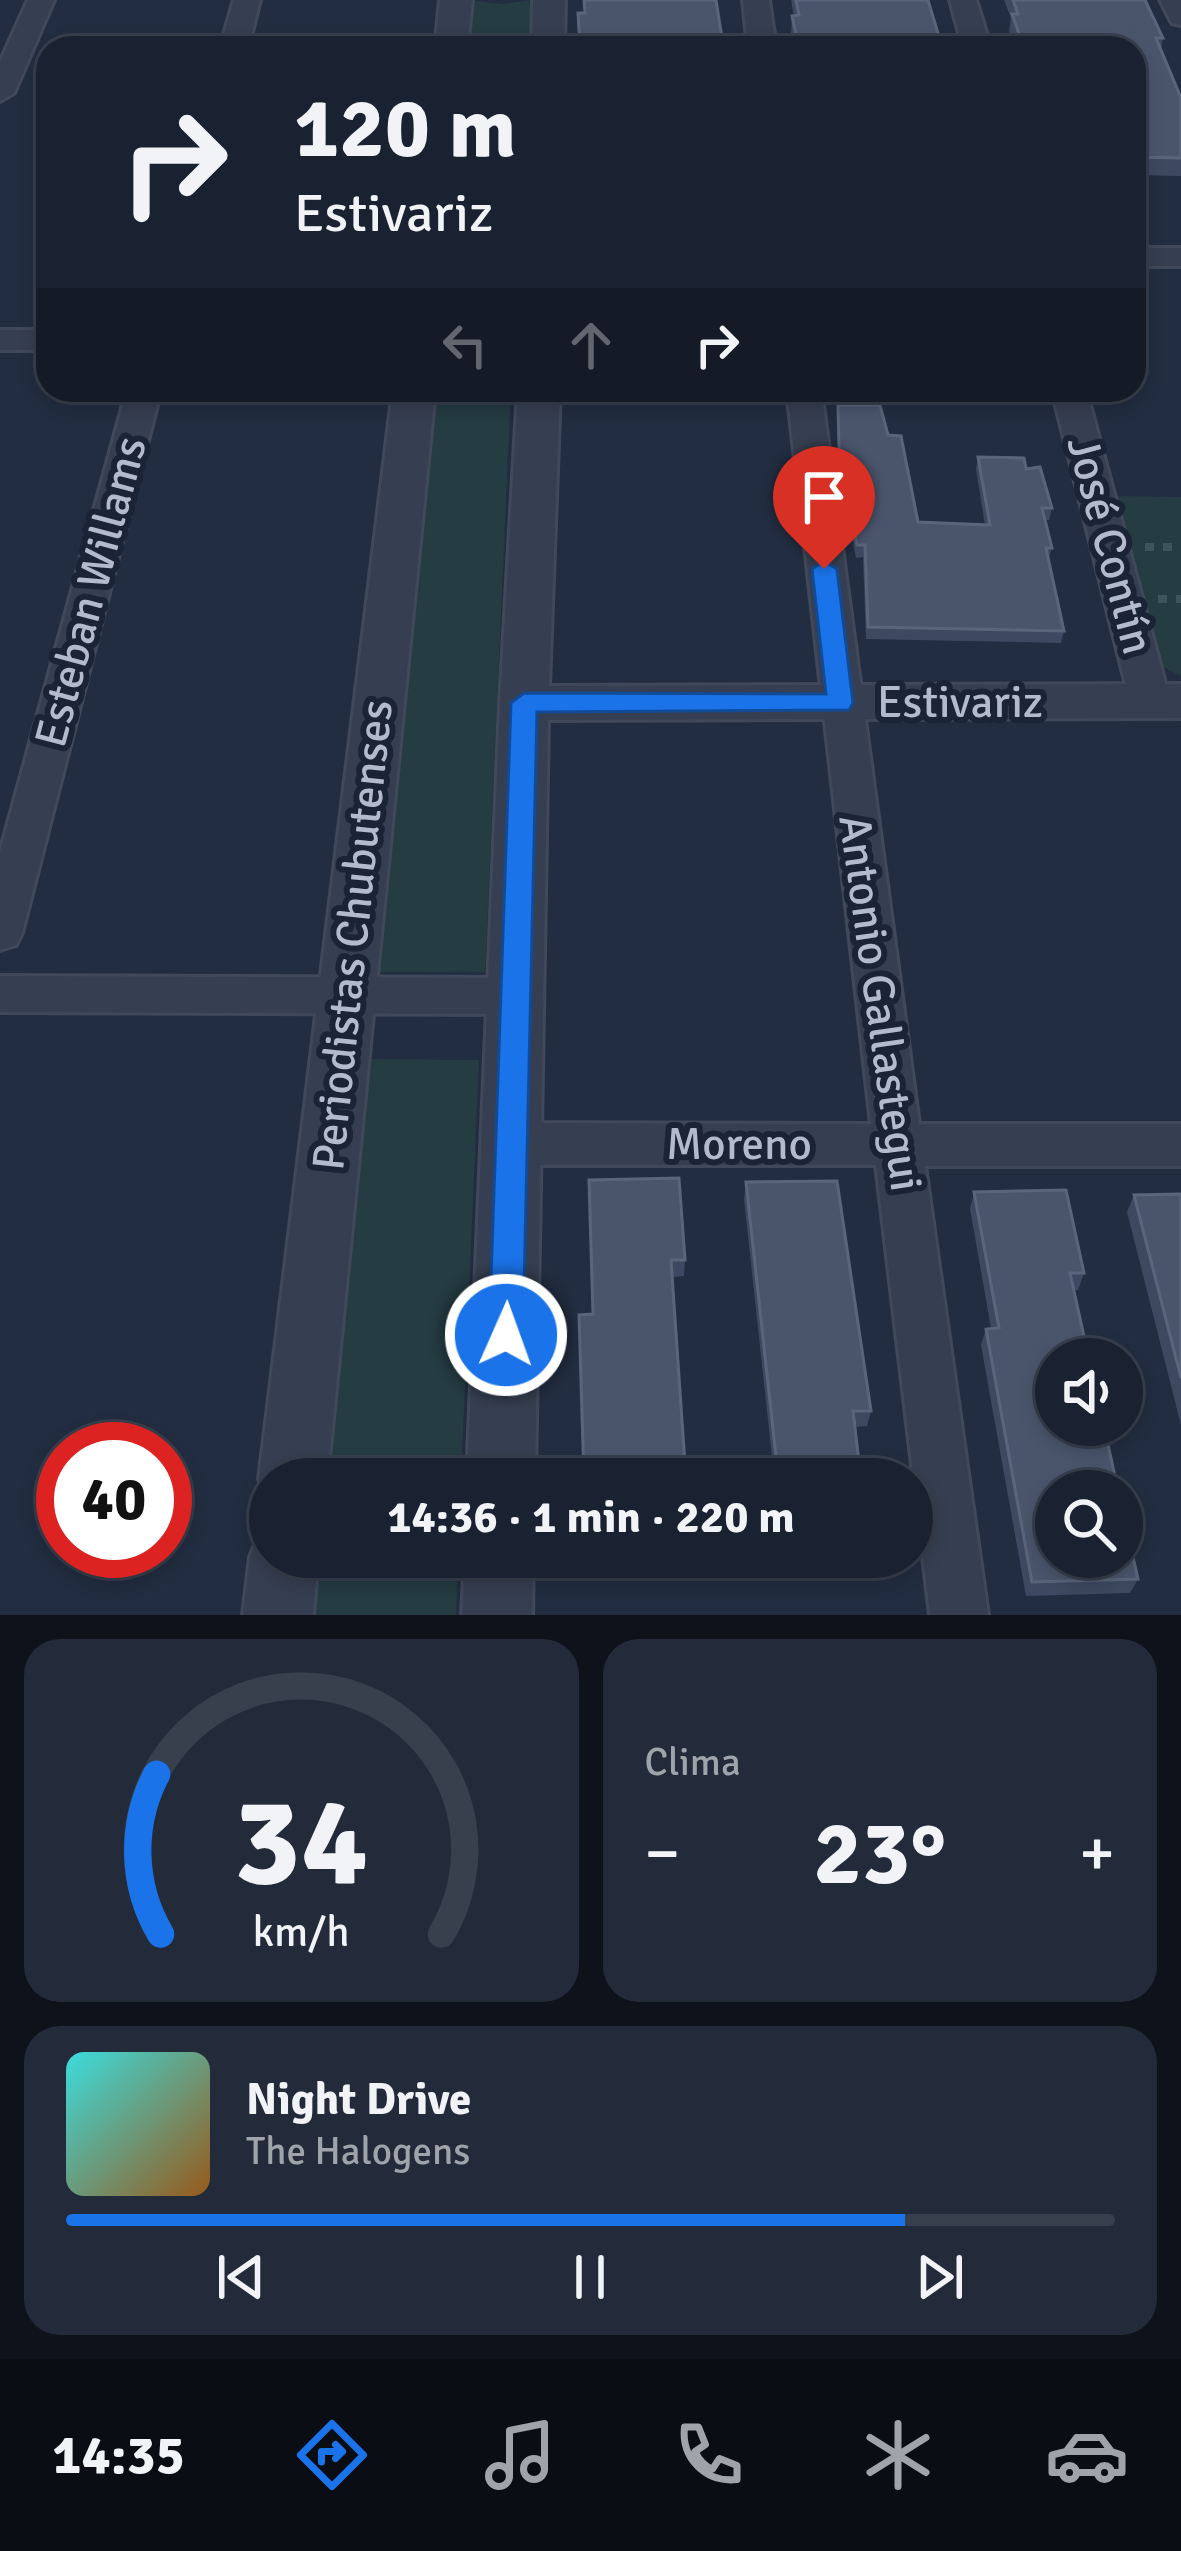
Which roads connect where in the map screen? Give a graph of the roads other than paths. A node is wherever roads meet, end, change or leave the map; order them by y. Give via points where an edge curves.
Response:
1 (41, 0) edge
2 (247, 0) edge
3 (456, 0) edge
4 (549, 0) edge
5 (756, 0) edge
6 (963, 0) edge
7 (1173, 0) edge
8 (1181, 17) edge
9 (238, 36) edge
10 (452, 36) edge
11 (548, 36) edge
12 (760, 36) edge
13 (973, 36) edge
14 (0, 93) edge
15 (1146, 257) edge
16 (1181, 257) edge
17 (0, 340) edge
18 (36, 340) edge
19 (141, 402) edge
20 (412, 402) edge
21 (537, 402) edge
22 (805, 402) edge
23 (1073, 402) edge
24 (1166, 701) edge
25 (524, 703) junction
26 (840, 703) junction
27 (0, 933) edge
28 (0, 994) edge
29 (346, 996) junction
30 (518, 996) junction
31 (513, 1144) junction
32 (900, 1144) junction
33 (1181, 1145) edge
34 (294, 1458) edge
35 (502, 1458) edge
36 (282, 1578) edge
37 (498, 1578) edge
38 (278, 1615) edge
39 (496, 1615) edge
40 (959, 1615) edge

1 - 14 street
2 - 9 street
3 - 10 street
4 - 11 street
5 - 12 street
6 - 13 street
7 - 8 street
15 - 16 street
17 - 18 street
19 - 27 street, Esteban Willams
20 - 29 street, Periodistas Chubutenses
21 - 25 street
22 - 26 street, Antonio Gallastegui
23 - 24 street, José Contín
24 - 26 street, Estivariz
25 - 26 street, Estivariz
25 - 30 street
26 - 32 street, Antonio Gallastegui
28 - 29 street
29 - 30 street
29 - 34 street, Periodistas Chubutenses
30 - 31 street
31 - 32 street, Moreno
31 - 35 street
32 - 33 street, Moreno
32 - 40 street, Antonio Gallastegui
36 - 38 street
37 - 39 street

